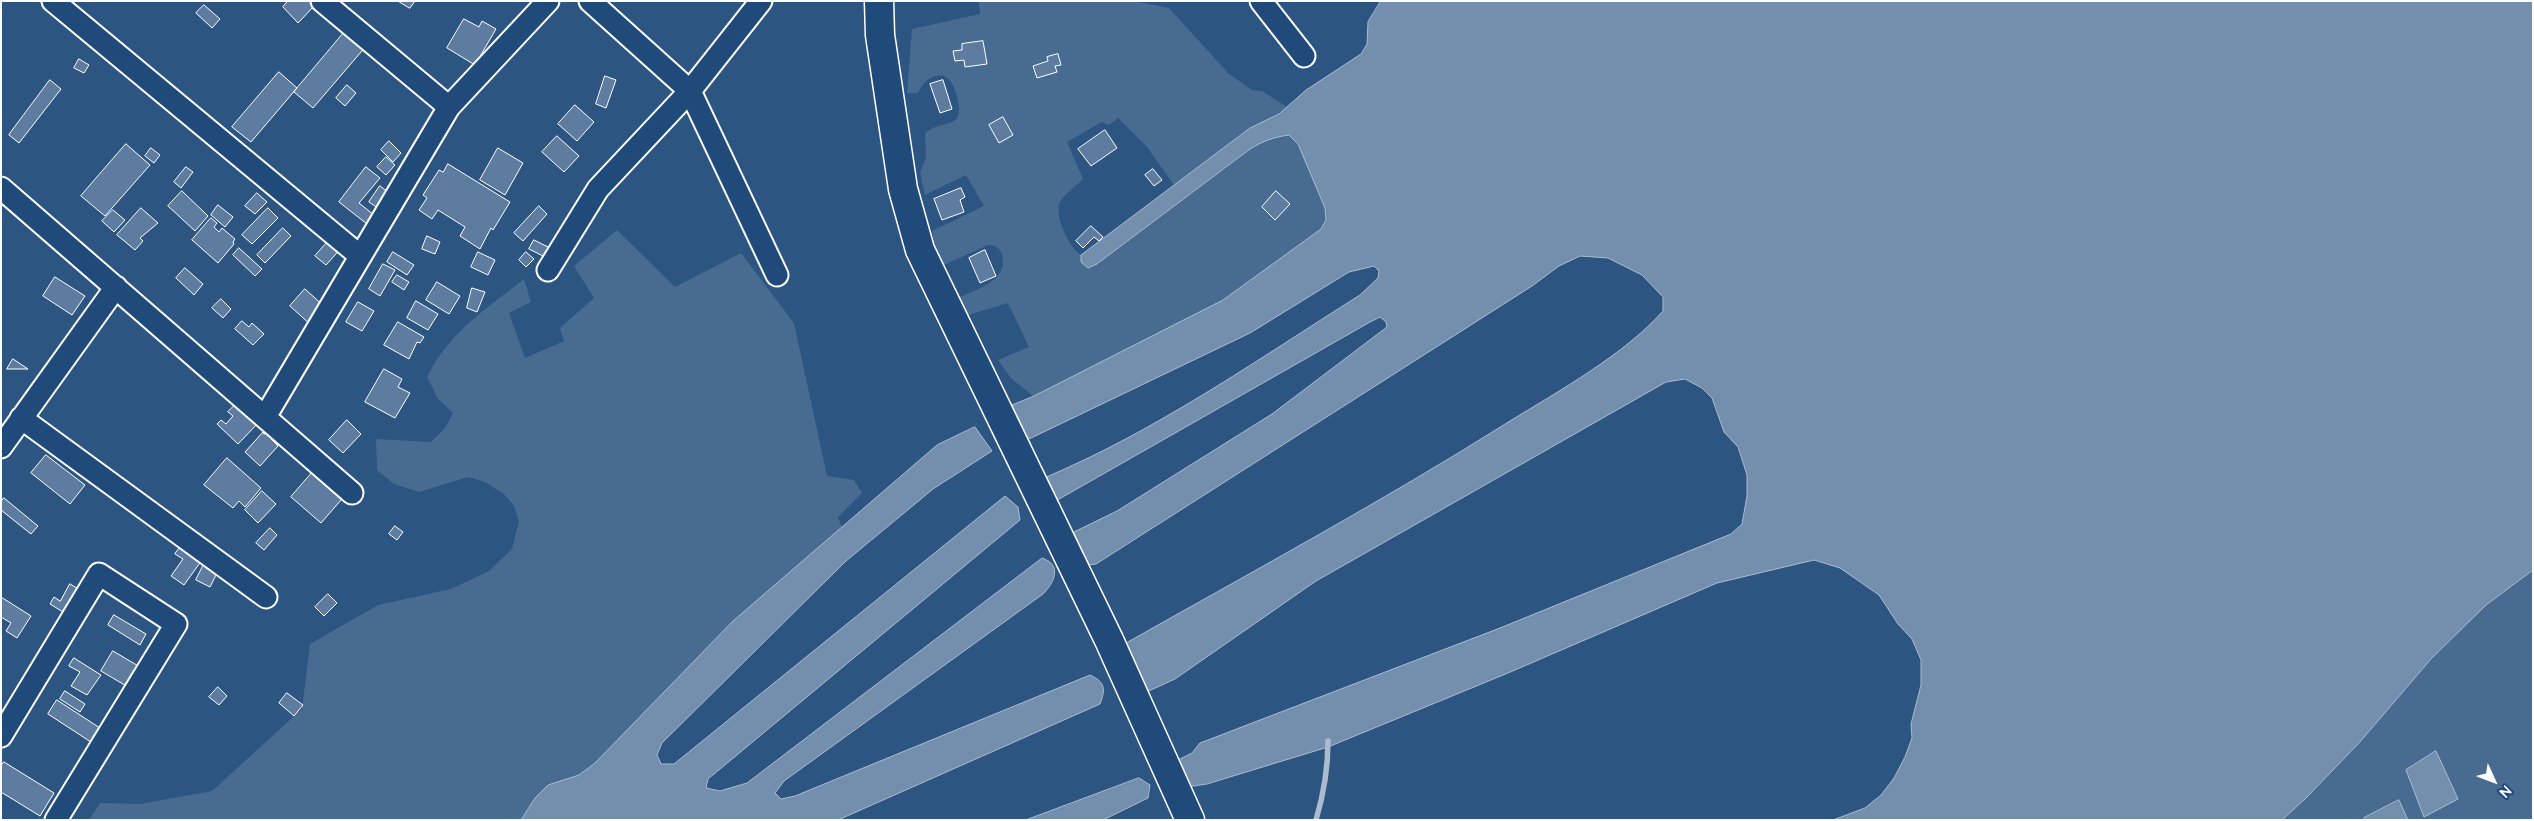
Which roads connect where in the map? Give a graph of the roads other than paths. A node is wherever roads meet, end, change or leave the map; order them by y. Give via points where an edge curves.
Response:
1 (53, 1) edge
2 (322, 1) edge
3 (548, 1) edge
4 (590, 1) edge
5 (761, 1) edge
6 (879, 1) edge
7 (1261, 1) edge
8 (1304, 56) dead end
9 (690, 91) junction
10 (449, 107) junction
11 (1, 188) edge
12 (360, 256) junction
13 (548, 270) dead end
14 (777, 275) dead end
15 (116, 287) junction
16 (265, 416) junction
17 (21, 418) junction
18 (1, 447) edge
19 (352, 493) dead end
20 (266, 597) dead end
21 (1, 736) edge
22 (56, 820) edge
23 (1190, 820) edge

1 - 12 street
2 - 10 street
3 - 10 street
4 - 9 street
5 - 9 street
6 - 23 street via 880,35 903,189 920,250 1109,640
7 - 8 street
9 - 13 street via 598,189
9 - 14 street
10 - 12 street
11 - 15 street
12 - 16 street
15 - 16 street
15 - 17 street
16 - 19 street
17 - 18 street
17 - 20 street
21 - 22 street via 99,574 176,624

